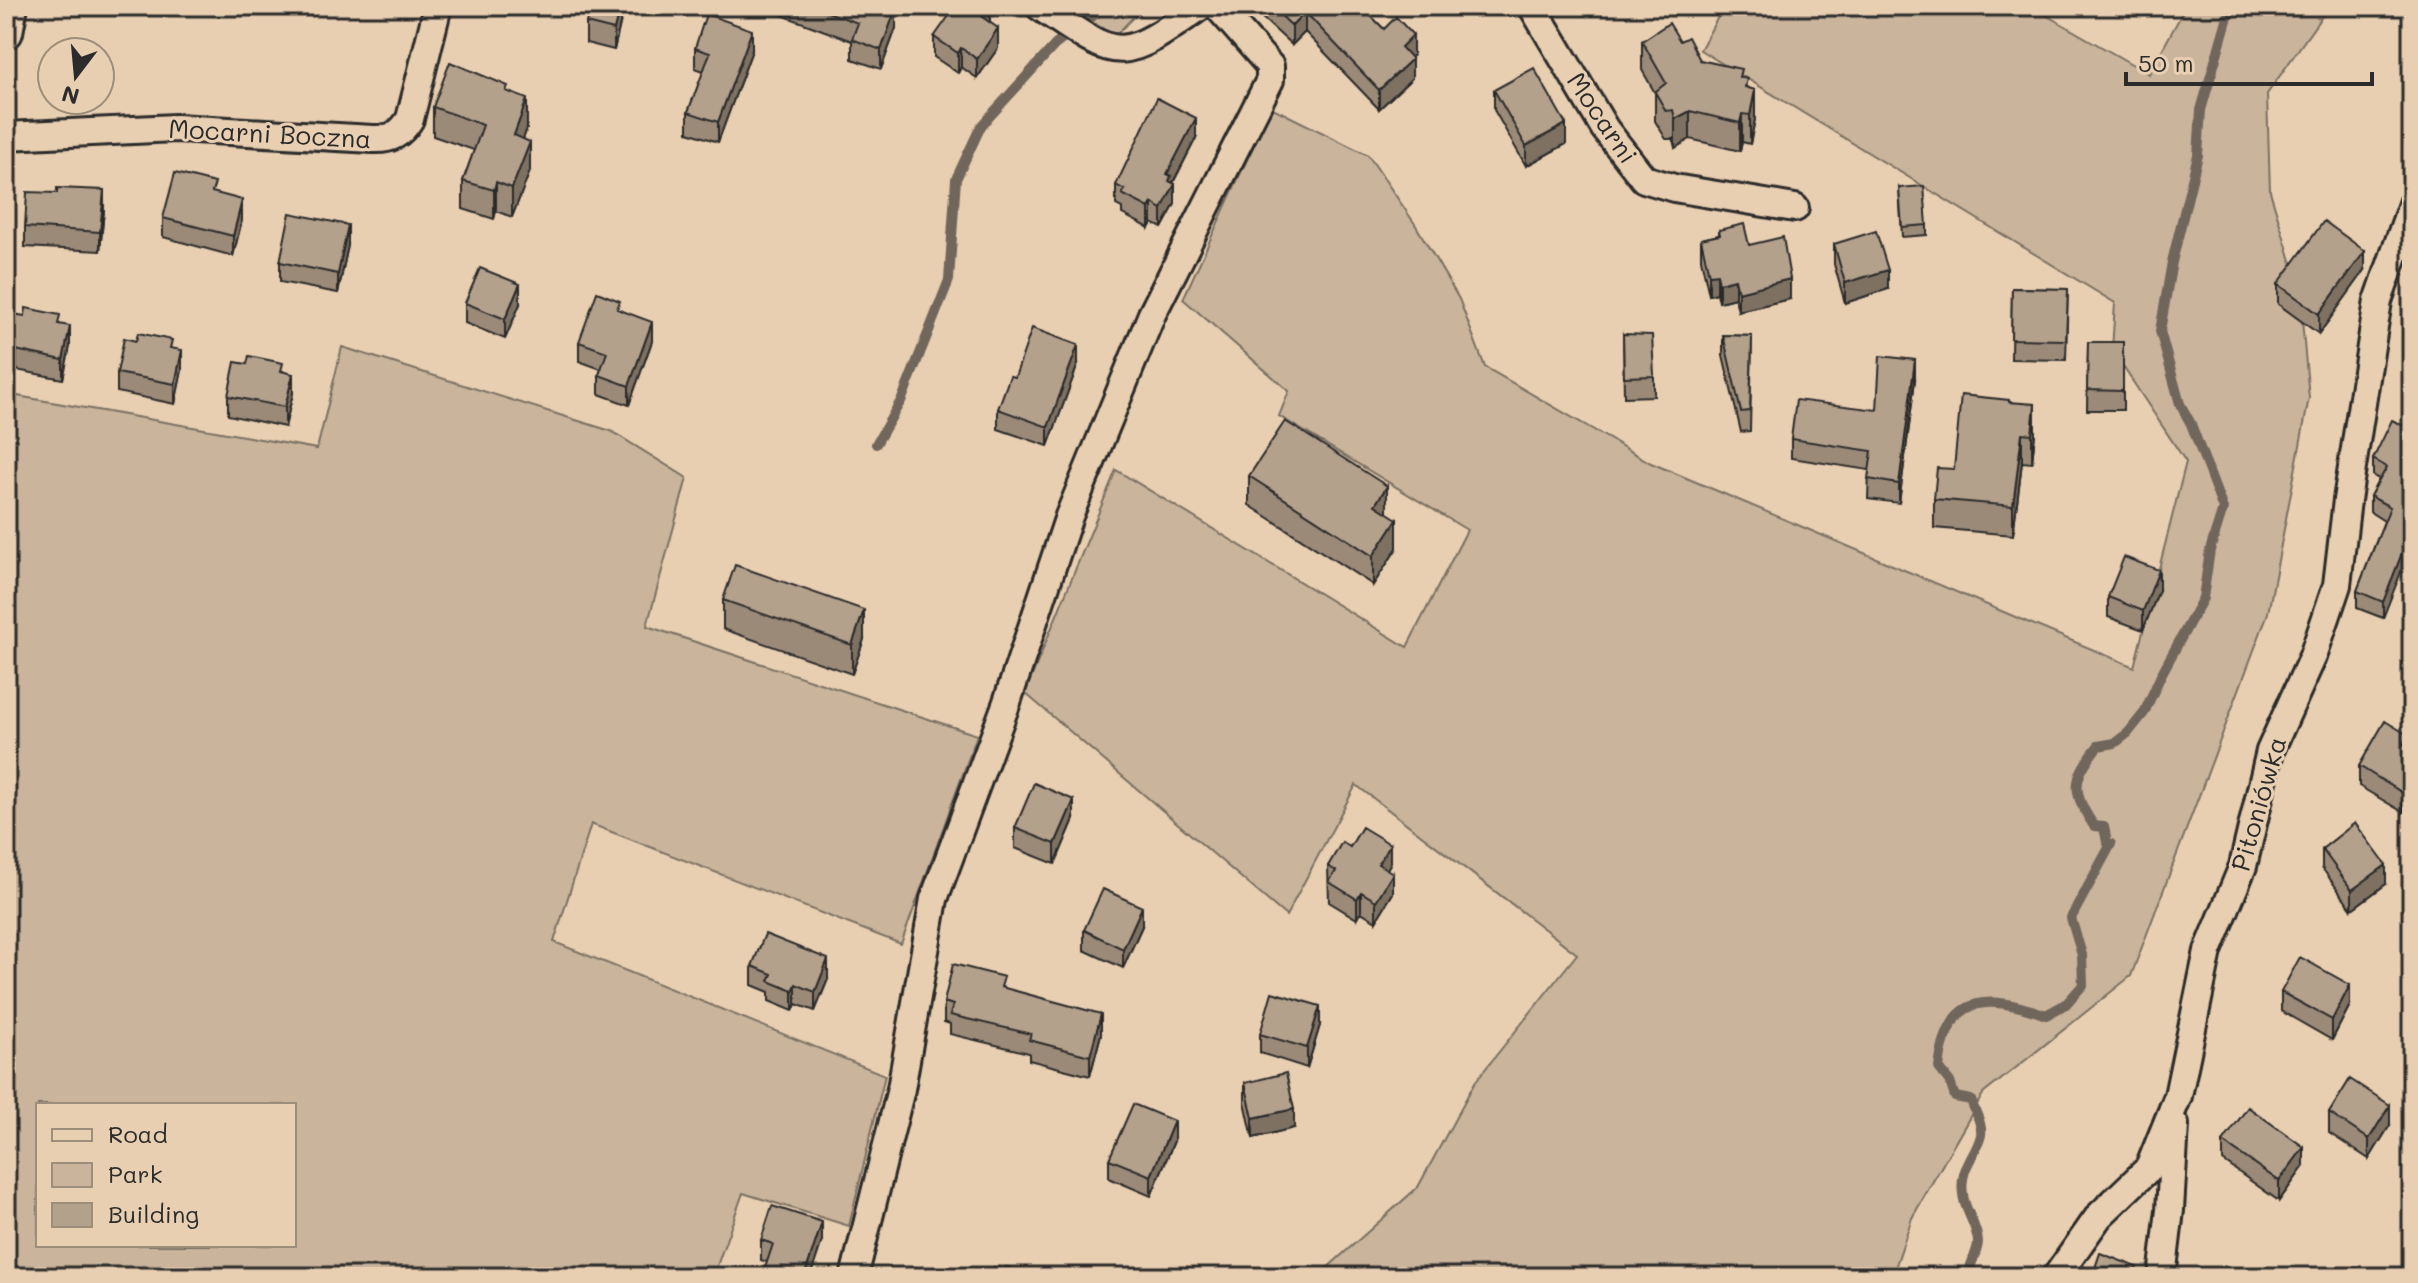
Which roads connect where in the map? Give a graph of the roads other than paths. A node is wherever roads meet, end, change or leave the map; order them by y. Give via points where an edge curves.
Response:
1 (11, 6) edge
2 (438, 6) edge
3 (1039, 6) edge
4 (1201, 6) edge
5 (1217, 6) edge
6 (1532, 6) edge
7 (6, 32) edge
8 (6, 136) edge
9 (2412, 204) edge
10 (1795, 208) dead end
11 (2178, 1096) junction
12 (854, 1277) edge
13 (2056, 1277) edge
14 (2162, 1277) edge

1 - 7 street
2 - 8 street, Mocarni Boczna via 410,119 393,137 176,128
3 - 4 street via 1103,47 1123,51 1151,41
5 - 12 street via 1270,66 1270,80 1152,314 1069,516 934,899 901,1089
6 - 10 street, Mocarni via 1605,129 1644,179
9 - 11 street, Pitoniówka via 2378,301 2337,585 2313,656 2270,751 2243,866 2208,951
11 - 13 street, Pitoniówka via 2149,1168 2099,1216
11 - 14 street

